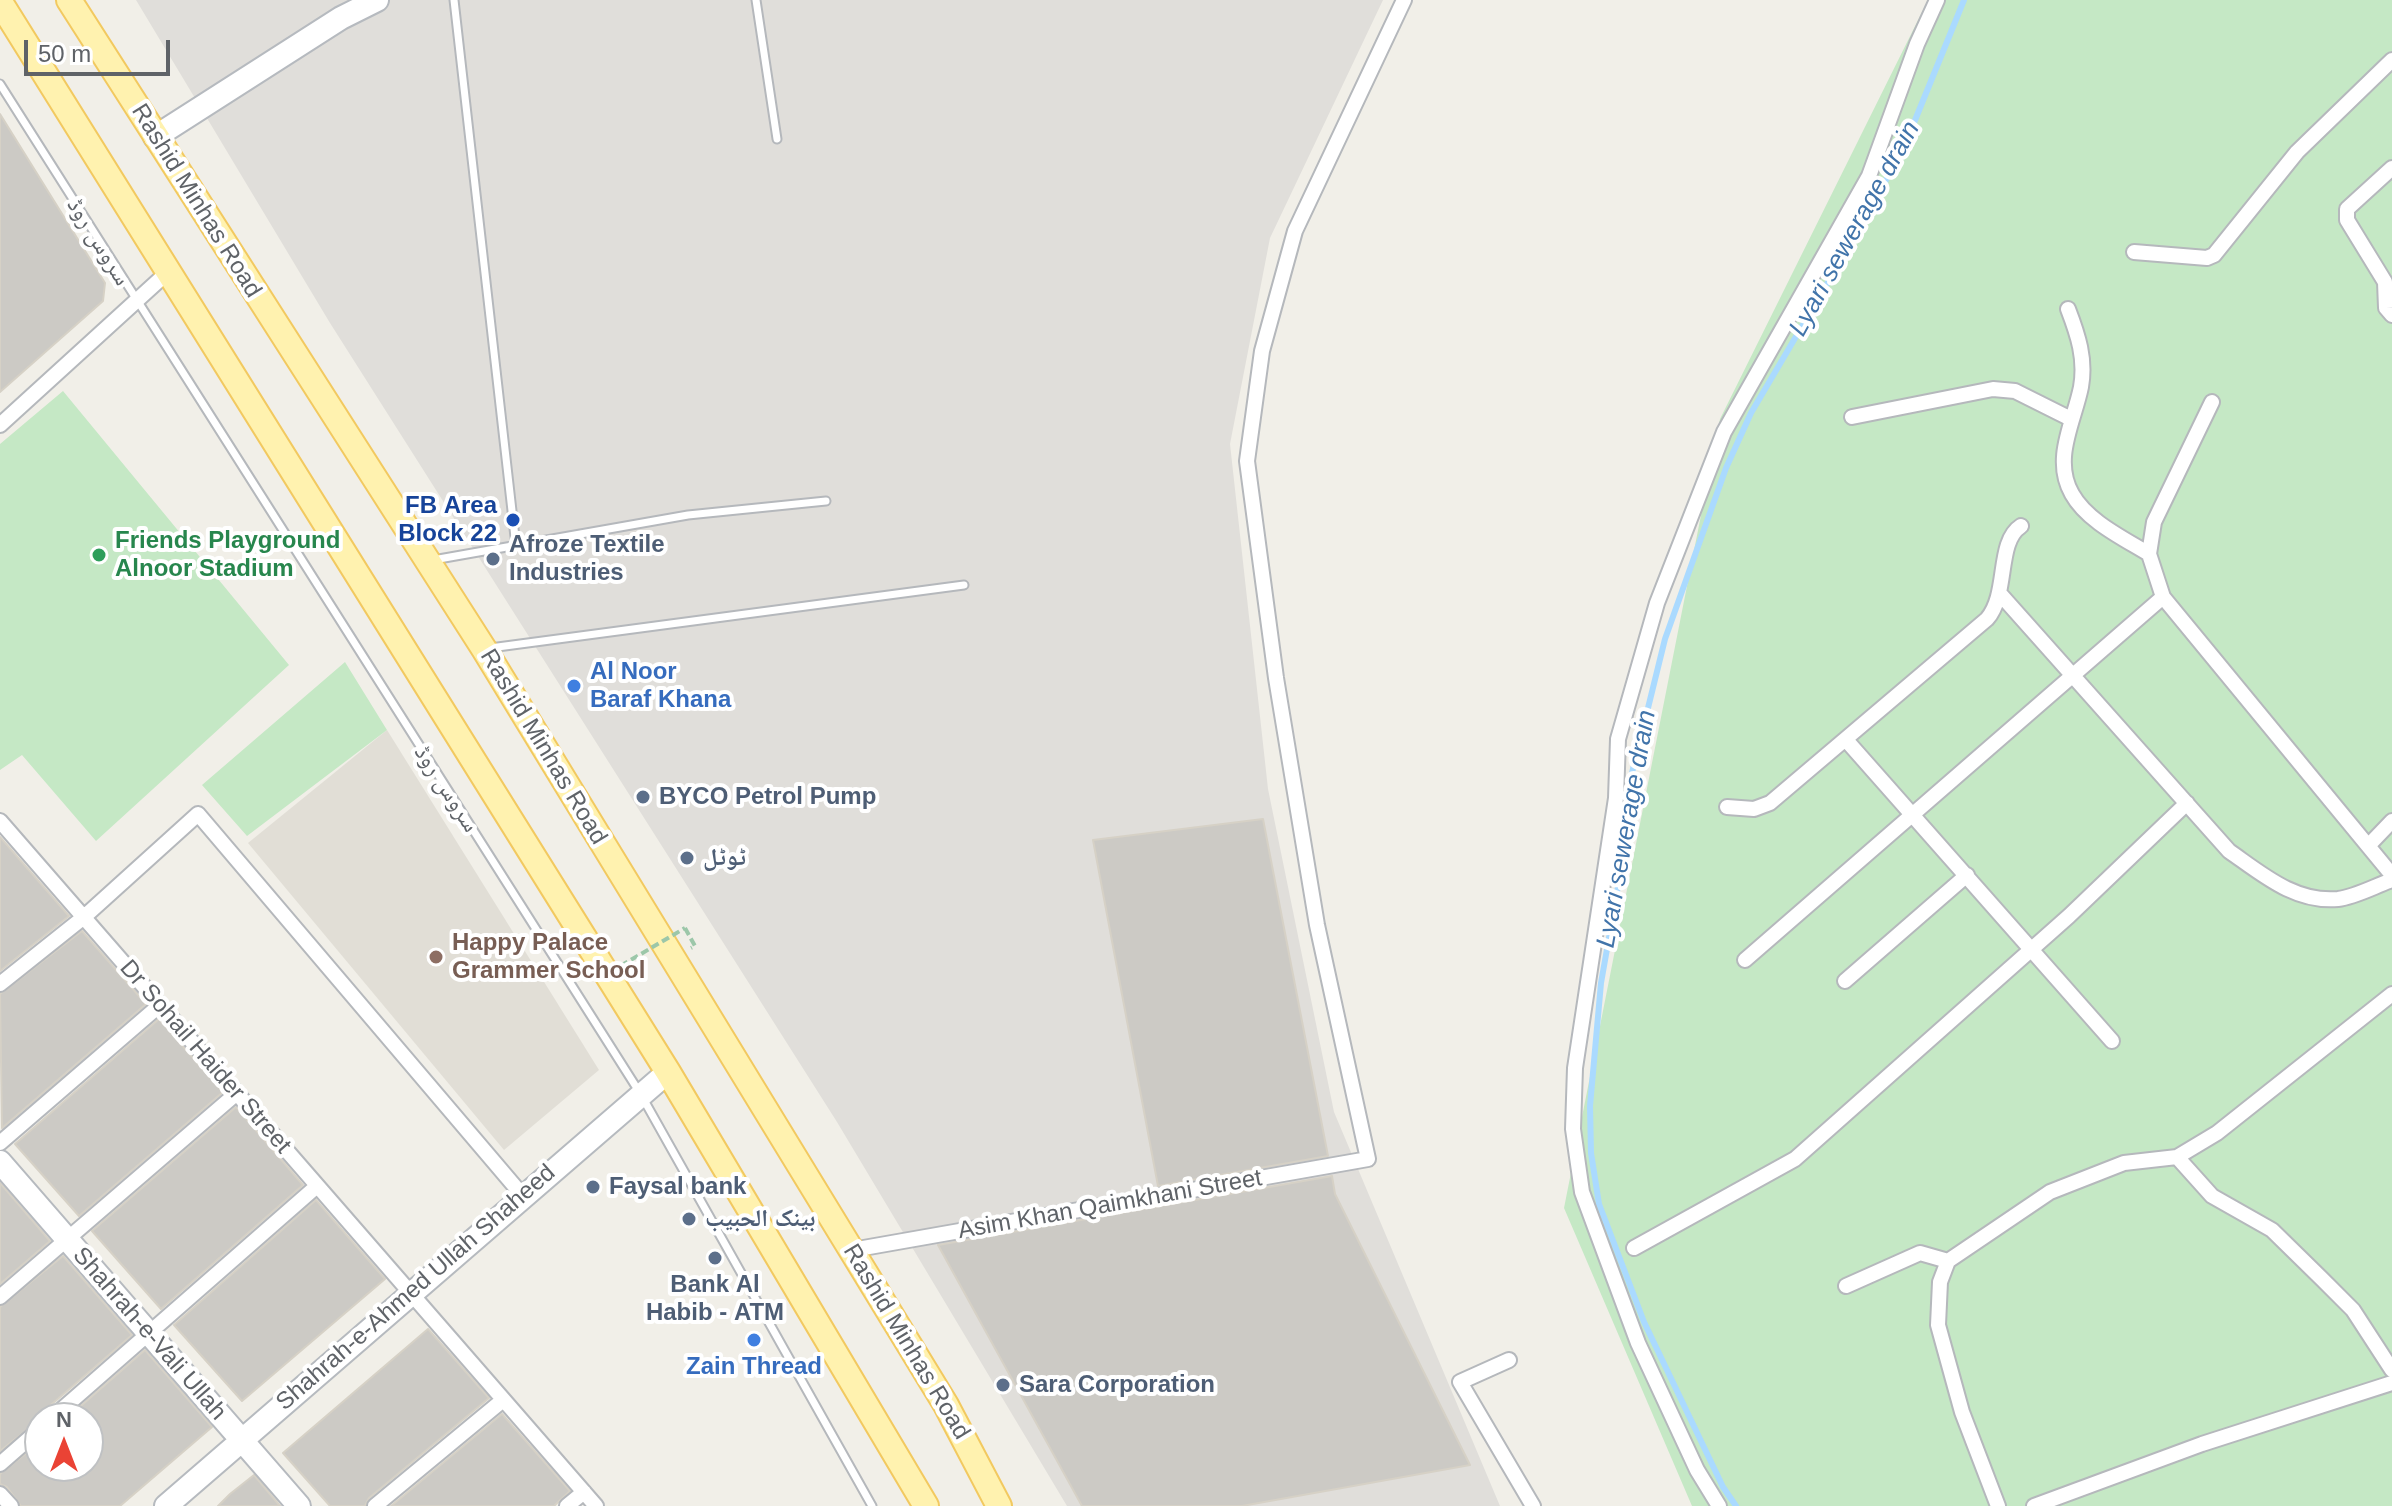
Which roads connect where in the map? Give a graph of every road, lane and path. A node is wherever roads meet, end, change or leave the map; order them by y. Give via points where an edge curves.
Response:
1 (69, 0) edge
2 (377, 0) edge
3 (454, 0) edge
4 (756, 0) edge
5 (1404, 0) edge
6 (1937, 0) edge
7 (0, 2) edge
8 (2392, 60) edge
9 (0, 84) edge
10 (155, 137) junction
11 (777, 139) dead end
12 (2392, 168) edge
13 (2134, 252) dead end
14 (168, 272) junction
15 (2388, 294) edge
16 (135, 301) junction
17 (2068, 309) dead end
18 (2392, 315) edge
19 (2212, 402) dead end
20 (1852, 417) dead end
21 (2071, 419) junction
22 (0, 425) edge
23 (826, 501) dead end
24 (2021, 526) dead end
25 (516, 546) junction
26 (2149, 554) junction
27 (427, 561) junction
28 (964, 585) dead end
29 (2001, 595) junction
30 (2163, 597) junction
31 (484, 649) junction
32 (2074, 676) junction
33 (1847, 741) junction
34 (2187, 803) junction
35 (1727, 807) dead end
36 (1913, 814) junction
37 (2392, 821) edge
38 (1, 823) edge
39 (2368, 846) junction
40 (1967, 875) junction
41 (2392, 878) edge
42 (84, 917) junction
43 (695, 946) dead end
44 (2033, 948) junction
45 (1745, 960) dead end
46 (600, 978) dead end
47 (1845, 981) dead end
48 (0, 984) edge
49 (2392, 994) edge
50 (160, 1005) junction
51 (2112, 1041) dead end
52 (668, 1072) junction
53 (237, 1093) junction
54 (640, 1093) junction
55 (0, 1143) edge
56 (2177, 1157) junction
57 (0, 1162) edge
58 (317, 1186) junction
59 (523, 1196) junction
60 (67, 1239) junction
61 (1634, 1248) dead end
62 (852, 1250) junction
63 (1948, 1261) junction
64 (1846, 1286) dead end
65 (410, 1293) junction
66 (0, 1297) edge
67 (149, 1333) junction
68 (1509, 1360) dead end
69 (2392, 1370) edge
70 (2392, 1383) edge
71 (503, 1400) junction
72 (70, 1402) edge
73 (240, 1441) junction
74 (24, 1443) edge
75 (0, 1464) edge
76 (584, 1492) junction
77 (0, 1494) edge
78 (11, 1506) edge
79 (166, 1506) edge
80 (299, 1506) edge
81 (375, 1506) edge
82 (567, 1506) edge
83 (596, 1506) edge
84 (872, 1506) edge
85 (926, 1506) edge
86 (999, 1506) edge
87 (1533, 1506) edge
88 (1719, 1506) edge
89 (1998, 1506) edge
90 (2034, 1506) edge

1 - 10 main road, Rashid Minhas Road
2 - 10 street
3 - 25 lane
4 - 11 lane
5 - 62 street, Asim Khan Qaimkhani Street via 1295,231 1262,351 1247,461 1317,925 1368,1159
6 - 88 street via 1869,176 1724,432 1657,603 1618,739 1616,798 1575,1068 1573,1129 1582,1192 1638,1343
7 - 14 main road
8 - 13 street via 2297,152 2214,255
9 - 16 lane, سروس روڈ
10 - 27 main road, Rashid Minhas Road
12 - 15 street via 2347,209 2347,220
14 - 16 street
14 - 52 main road
15 - 18 street via 2386,308
16 - 22 street
16 - 54 lane, سروس روڈ
17 - 21 street via 2082,344 2082,385
19 - 26 street via 2154,522
20 - 21 street via 1993,389 2015,391
21 - 26 street via 2062,467 2072,495 2094,519
23 - 25 lane via 688,515
24 - 29 street via 2007,545
25 - 27 lane
26 - 30 street
27 - 31 main road, Rashid Minhas Road
28 - 31 lane
29 - 32 street
29 - 33 street via 1987,619
30 - 32 street
30 - 39 street
31 - 62 main road, Rashid Minhas Road
32 - 34 street
32 - 36 street
33 - 35 street via 1770,803 1754,809
33 - 36 street
34 - 41 street via 2229,851 2300,896 2339,899
34 - 44 street
36 - 40 street
36 - 45 street
37 - 39 street
38 - 42 street, Dr Sohail Haider Street
39 - 41 street
40 - 44 street
40 - 47 street
42 - 48 street
42 - 50 street, Dr Sohail Haider Street
42 - 59 street via 198,814
43 - 46 path, bridge via 685,928
44 - 51 street
44 - 61 street via 1795,1159
49 - 56 street via 2217,1133
50 - 53 street, Dr Sohail Haider Street
50 - 55 street
52 - 54 street, Shahrah-e-Ahmed Ullah Shaheed
52 - 85 main road
53 - 58 street, Dr Sohail Haider Street
53 - 60 street
54 - 59 street, Shahrah-e-Ahmed Ullah Shaheed
54 - 84 lane, سروس روڈ
56 - 63 street via 2124,1163 2050,1192
56 - 69 street via 2212,1196 2272,1230 2322,1279 2353,1310
57 - 60 street, Shahrah-e-Vali Ullah
58 - 65 street, Dr Sohail Haider Street
58 - 67 street
59 - 65 street, Shahrah-e-Ahmed Ullah Shaheed
60 - 66 street
60 - 67 street, Shahrah-e-Vali Ullah
62 - 86 main road, Rashid Minhas Road via 946,1405
63 - 64 street via 1920,1253
63 - 89 street via 1940,1282 1938,1325 1962,1412
65 - 71 street, Dr Sohail Haider Street
65 - 73 street, Shahrah-e-Ahmed Ullah Shaheed
67 - 72 street
67 - 73 street, Shahrah-e-Vali Ullah
68 - 87 street via 1460,1382
70 - 90 street via 2202,1444
71 - 76 street, Dr Sohail Haider Street
71 - 81 street
73 - 79 street, Shahrah-e-Ahmed Ullah Shaheed
73 - 80 street, Shahrah-e-Vali Ullah
74 - 75 street
76 - 82 street
76 - 83 street, Dr Sohail Haider Street
77 - 78 street

